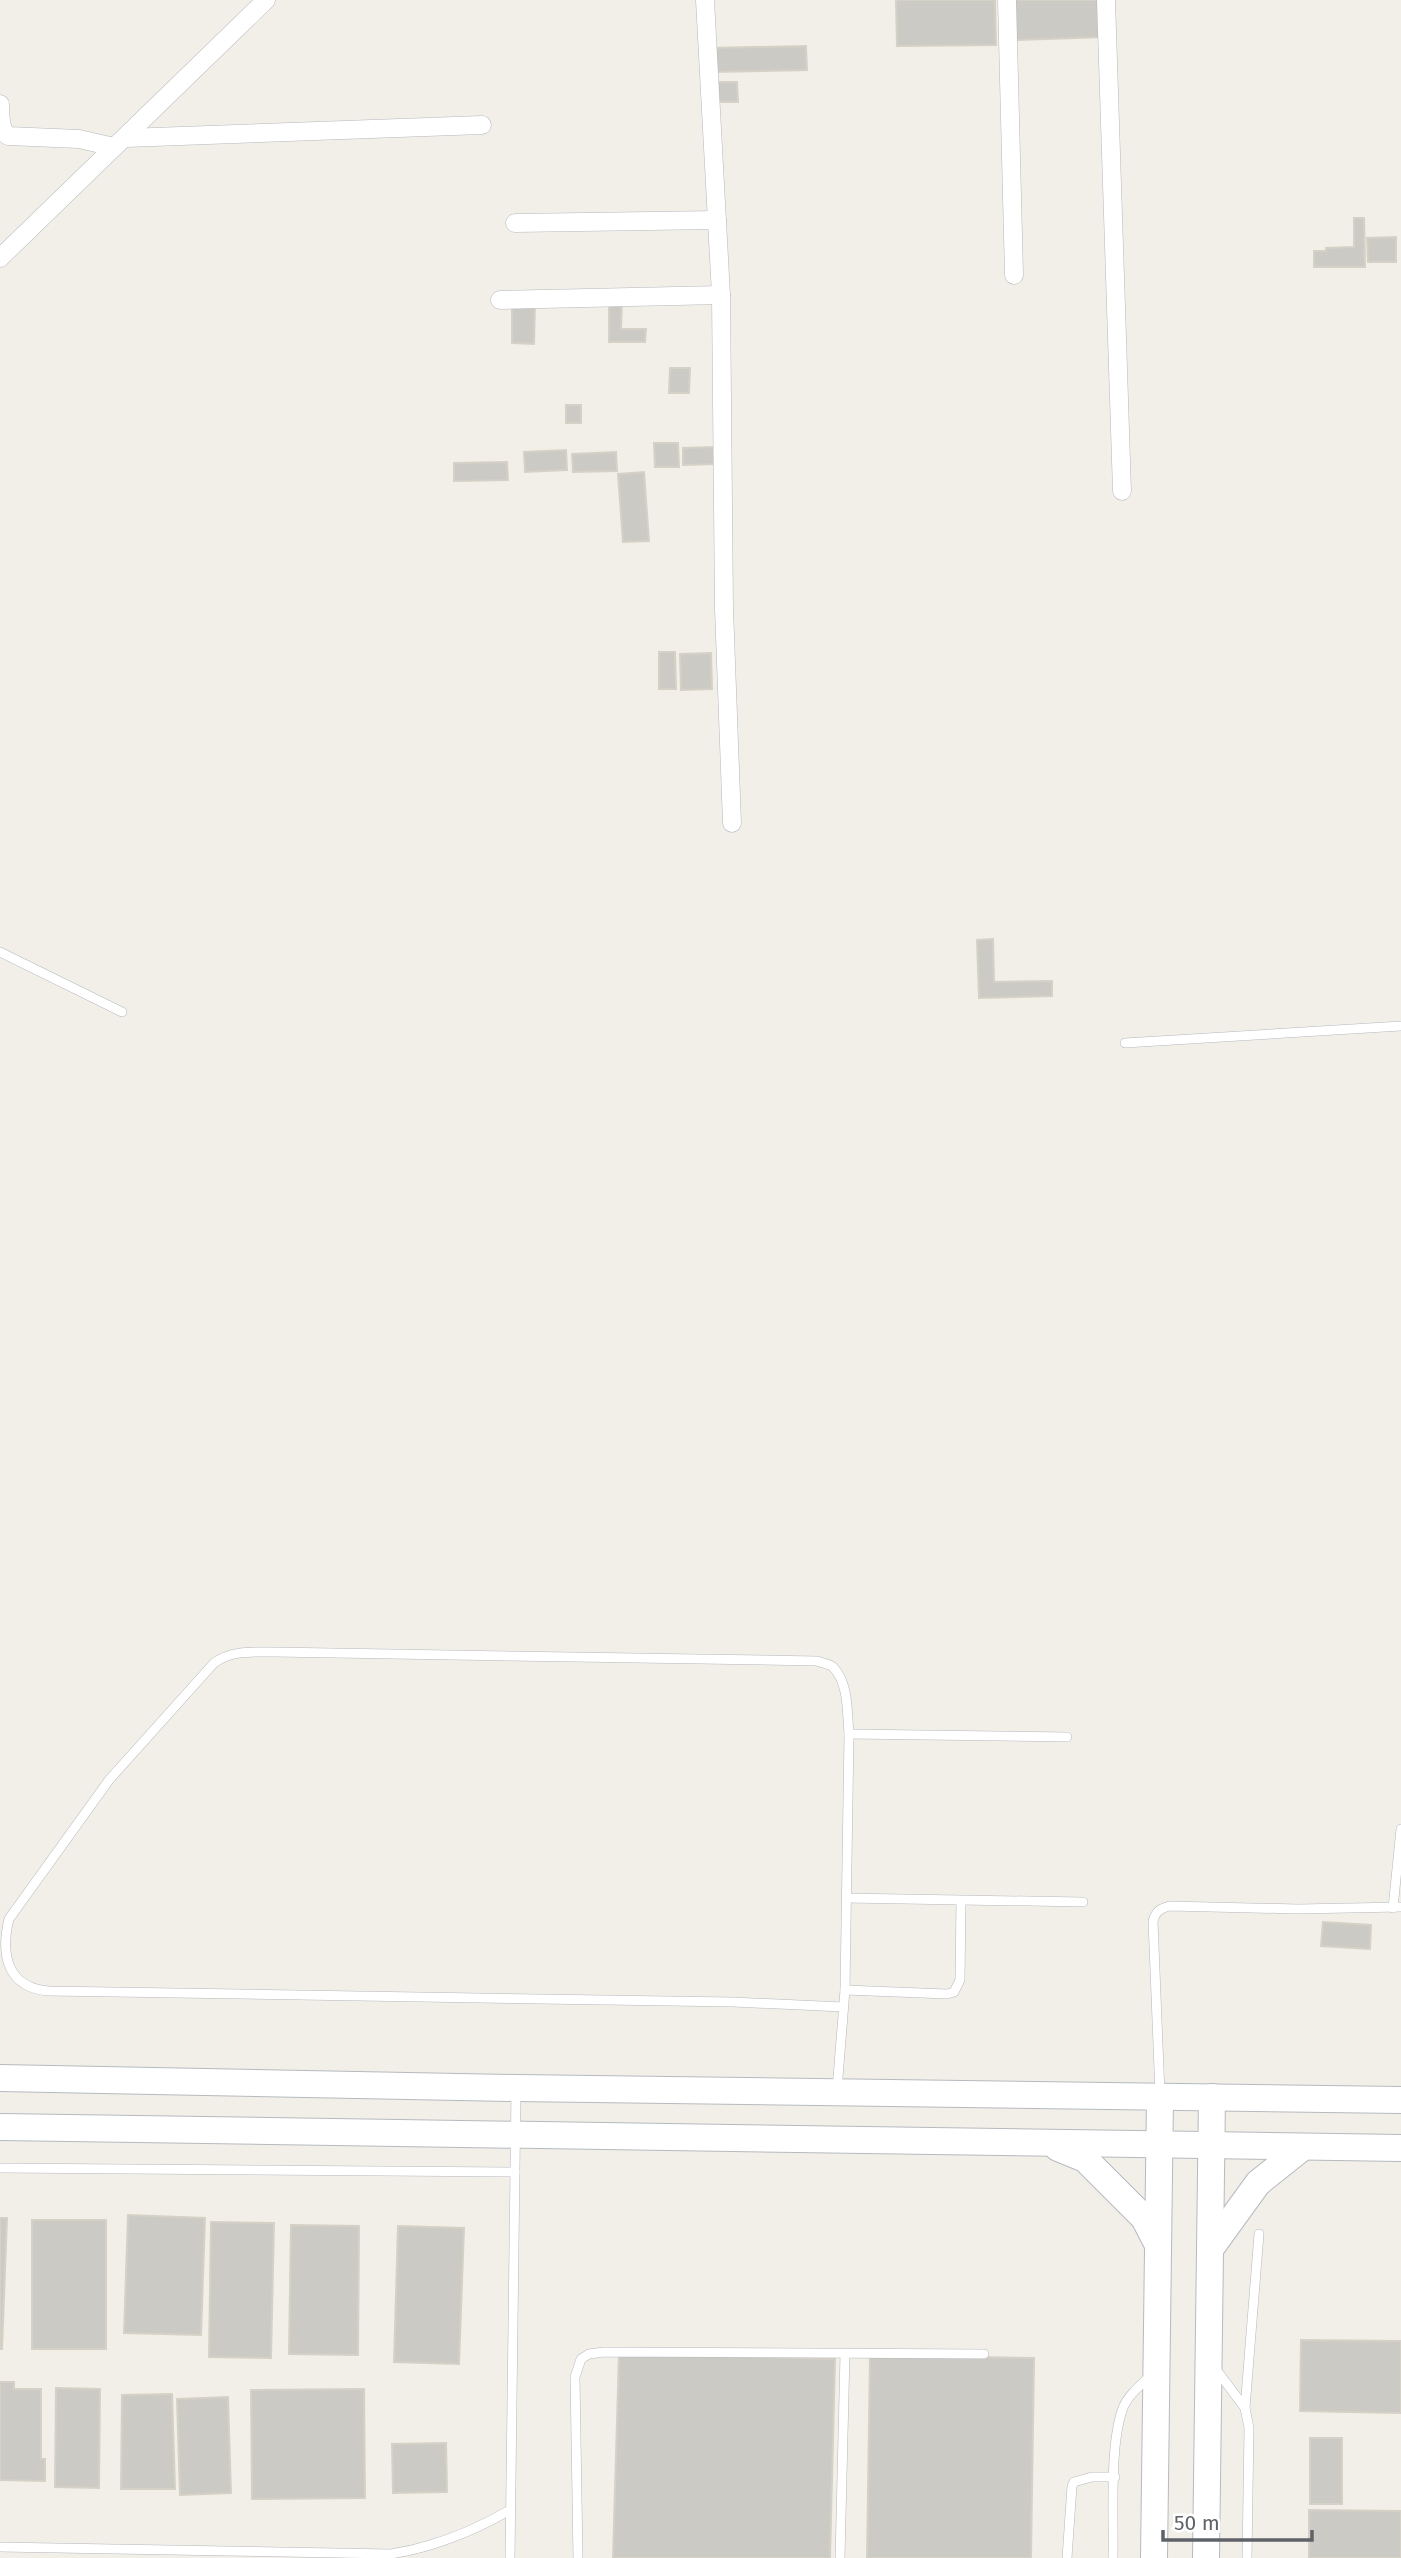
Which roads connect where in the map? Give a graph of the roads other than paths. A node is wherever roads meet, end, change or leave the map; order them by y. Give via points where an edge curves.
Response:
1 (266, 0) edge
2 (705, 0) edge
3 (1007, 0) edge
4 (1106, 0) edge
5 (0, 104) edge
6 (482, 125) dead end
7 (120, 143) junction
8 (717, 220) junction
9 (515, 223) dead end
10 (0, 258) edge
11 (1014, 275) dead end
12 (720, 295) junction
13 (500, 300) dead end
14 (1122, 491) dead end
15 (732, 823) dead end
16 (0, 952) edge
17 (122, 1012) dead end
18 (1401, 1026) edge
19 (1125, 1043) dead end
20 (849, 1734) junction
21 (1067, 1737) dead end
22 (1401, 1829) edge
23 (846, 1898) junction
24 (961, 1900) junction
25 (1083, 1902) dead end
26 (1397, 1908) edge
27 (845, 1990) junction
28 (843, 2007) junction
29 (0, 2078) edge
30 (516, 2088) junction
31 (837, 2092) junction
32 (1160, 2097) junction
33 (1212, 2097) junction
34 (1401, 2100) edge
35 (0, 2127) edge
36 (516, 2135) junction
37 (1046, 2143) junction
38 (1160, 2145) junction
39 (1213, 2145) junction
40 (1303, 2147) junction
41 (1401, 2148) edge
42 (0, 2168) edge
43 (515, 2172) junction
44 (1259, 2234) dead end
45 (1159, 2247) junction
46 (1211, 2248) junction
47 (845, 2354) junction
48 (984, 2354) dead end
49 (1209, 2361) junction
50 (1157, 2369) junction
51 (1245, 2408) junction
52 (1115, 2477) junction
53 (510, 2510) junction
54 (0, 2547) edge
55 (391, 2554) junction
56 (404, 2558) edge
57 (510, 2558) edge
58 (578, 2558) edge
59 (840, 2558) edge
60 (1066, 2558) edge
61 (1113, 2558) edge
62 (1154, 2558) edge
63 (1206, 2558) edge
64 (1247, 2558) edge

1 - 7 street
2 - 8 street
3 - 11 street
4 - 14 street
5 - 7 street via 2,132 8,136
6 - 7 street
7 - 10 street
8 - 9 street
8 - 12 street
12 - 13 street
12 - 15 street
16 - 17 lane
18 - 19 lane
20 - 21 lane
20 - 23 lane
20 - 28 lane via 841,1679 832,1666 817,1661 230,1654 214,1663 109,1780 9,1919 1,1947 7,1969 33,1990
22 - 26 lane
23 - 24 lane
23 - 27 lane
24 - 25 lane
24 - 27 lane via 960,1980 954,1992
26 - 32 lane via 1169,1906 1156,1913
27 - 28 lane
28 - 31 lane
29 - 30 main road
30 - 31 main road
30 - 36 lane
31 - 32 main road
32 - 33 main road
32 - 38 main road
33 - 34 main road
33 - 39 main road
35 - 36 main road
36 - 37 main road
36 - 43 lane
37 - 38 main road
37 - 45 main road via 1086,2160 1144,2218
38 - 39 main road
38 - 45 main road
39 - 40 main road
39 - 46 main road
40 - 41 main road
40 - 46 main road via 1258,2183
42 - 43 lane
43 - 53 lane
44 - 51 lane
45 - 50 main road
46 - 49 main road
47 - 48 lane
47 - 58 lane via 604,2352 581,2359 575,2377
47 - 59 lane
49 - 51 lane
49 - 63 main road
50 - 52 lane via 1123,2406
50 - 62 main road
51 - 64 lane via 1249,2428
52 - 60 lane via 1074,2482
52 - 61 lane
53 - 55 lane via 449,2540
53 - 57 lane
54 - 55 lane
55 - 56 lane

